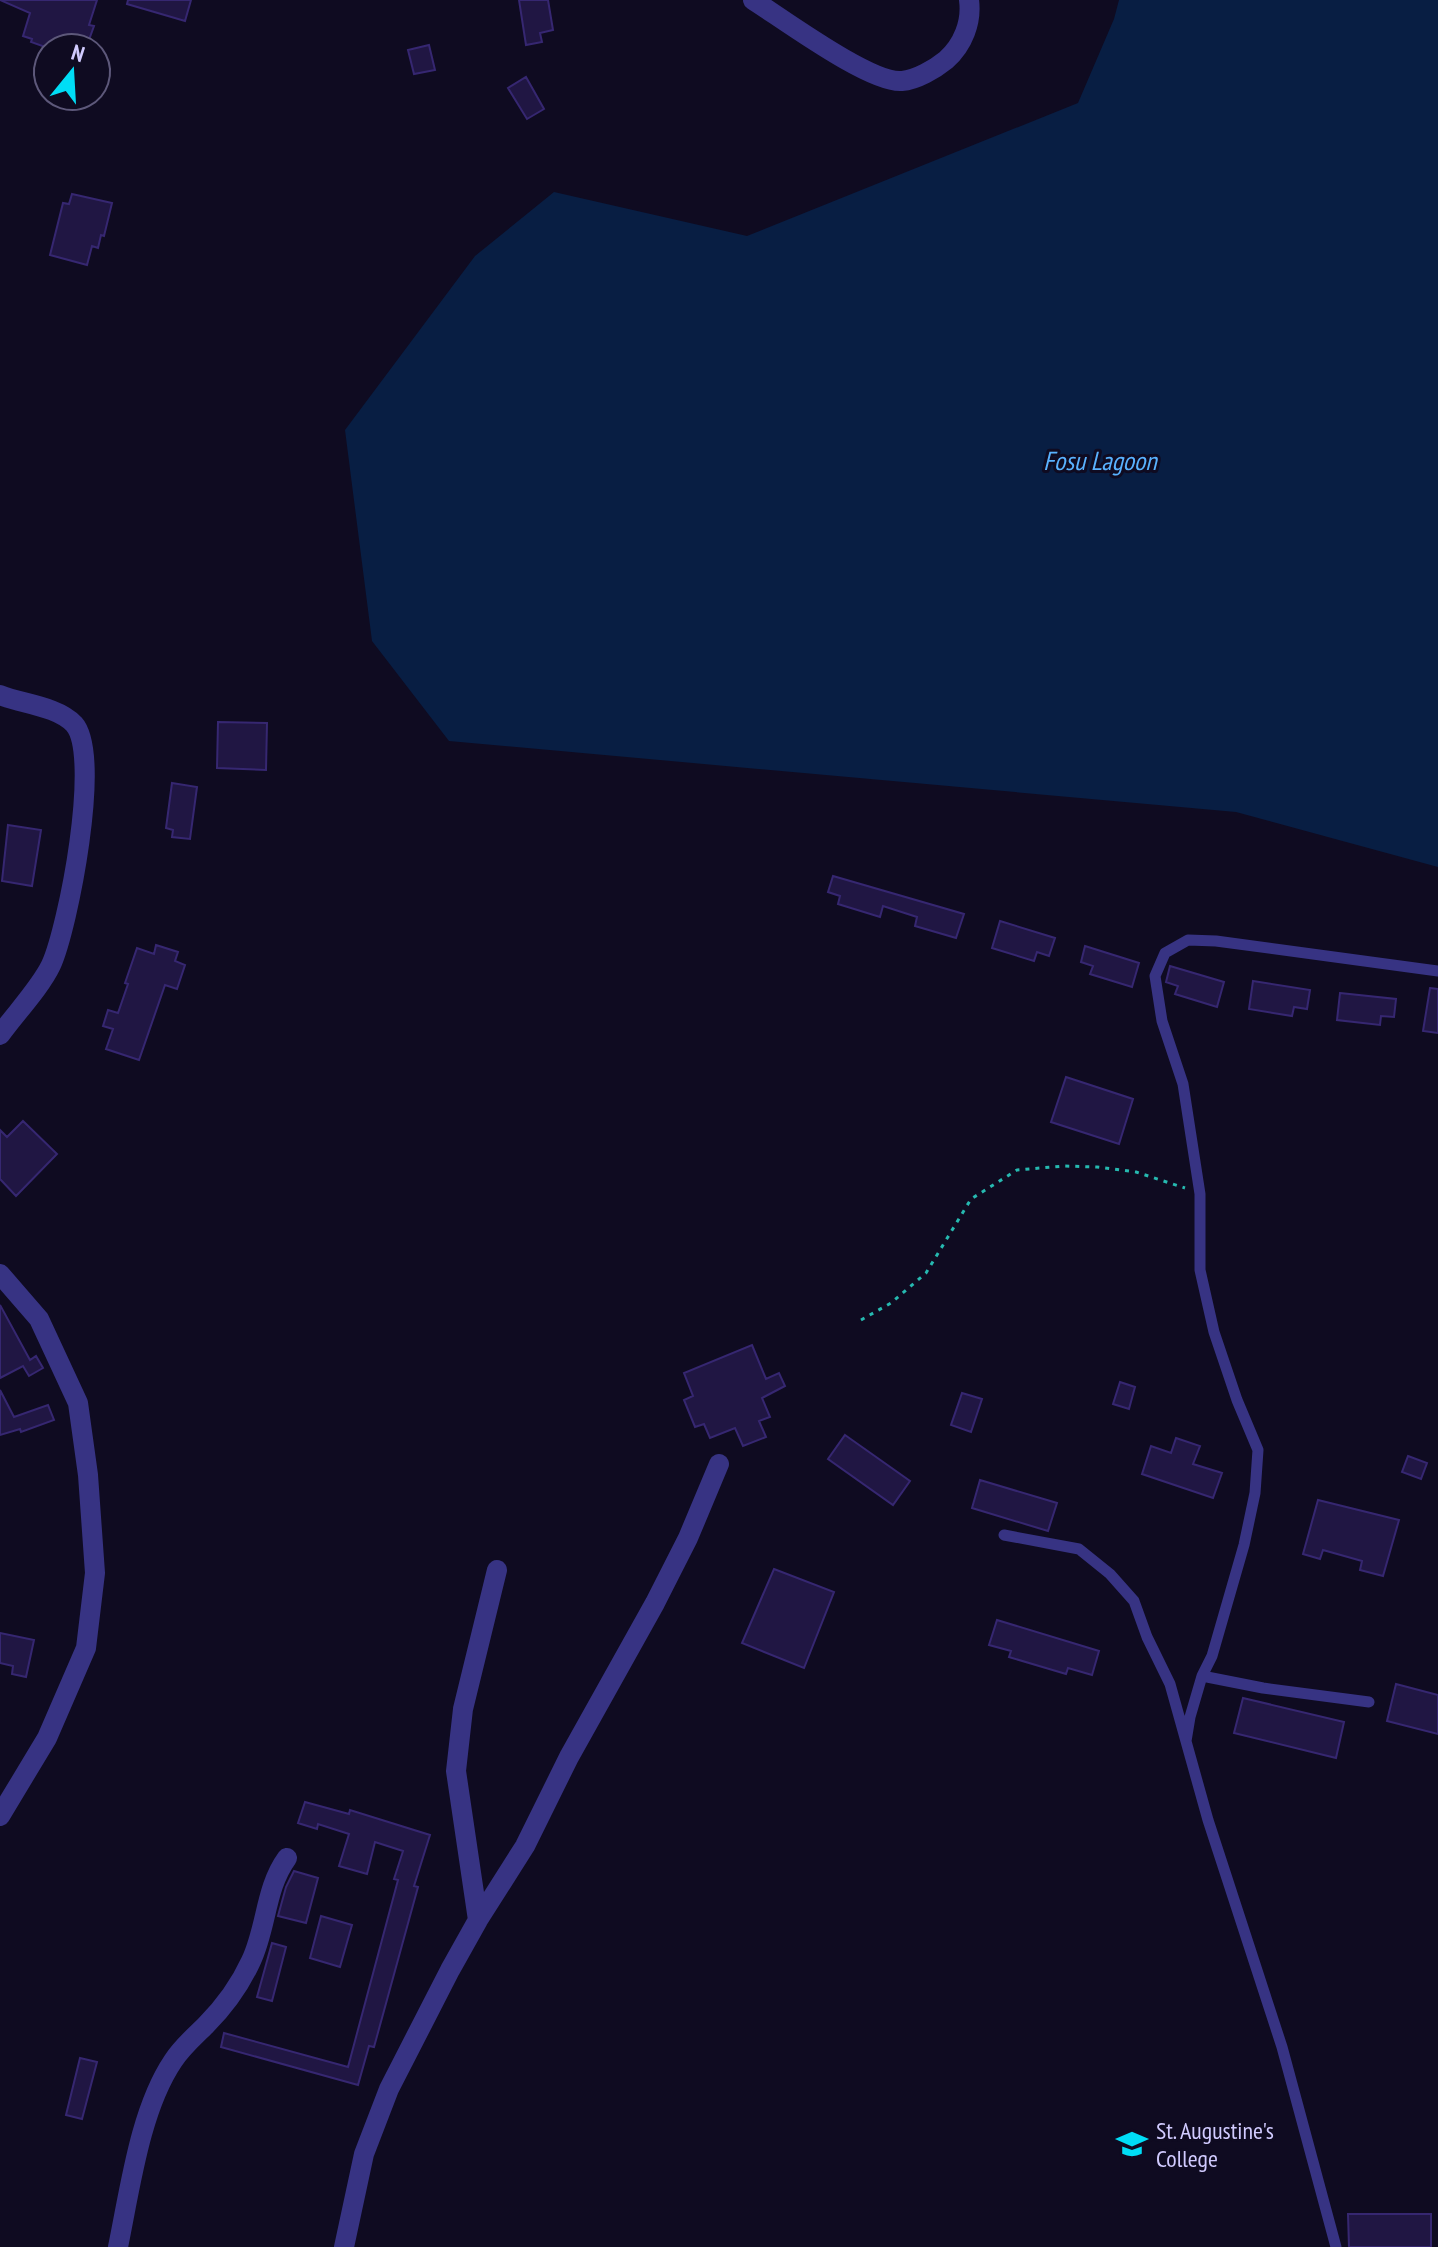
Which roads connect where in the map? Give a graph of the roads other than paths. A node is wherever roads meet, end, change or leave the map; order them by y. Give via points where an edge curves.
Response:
1 (753, 0) edge
2 (969, 0) edge
3 (0, 695) edge
4 (1438, 971) edge
5 (0, 1035) edge
6 (0, 1274) edge
7 (719, 1464) dead end
8 (1004, 1535) dead end
9 (497, 1570) dead end
10 (1202, 1676) junction
11 (1369, 1702) dead end
12 (1186, 1741) junction
13 (0, 1816) edge
14 (287, 1858) dead end
15 (478, 1920) junction
16 (118, 2247) edge
17 (344, 2247) edge
18 (1336, 2247) edge

1 - 2 street via 874,76 902,82 924,74 957,49 971,14
3 - 5 street via 59,714 76,726 84,799 71,901 50,966
4 - 10 lane via 1188,940 1165,953 1155,976 1162,1021 1183,1084 1200,1194 1200,1270 1214,1332 1258,1450 1244,1545
6 - 13 street via 39,1319 78,1403 95,1573 86,1648 47,1738
7 - 15 street via 655,1603 525,1846
8 - 12 lane via 1079,1549 1134,1601 1170,1684
9 - 15 street via 463,1709 456,1771
10 - 11 lane
10 - 12 lane
12 - 18 lane via 1278,2034
14 - 16 street via 275,1874 253,1957 235,1992 185,2044 158,2086
15 - 17 street via 389,2089 364,2154

